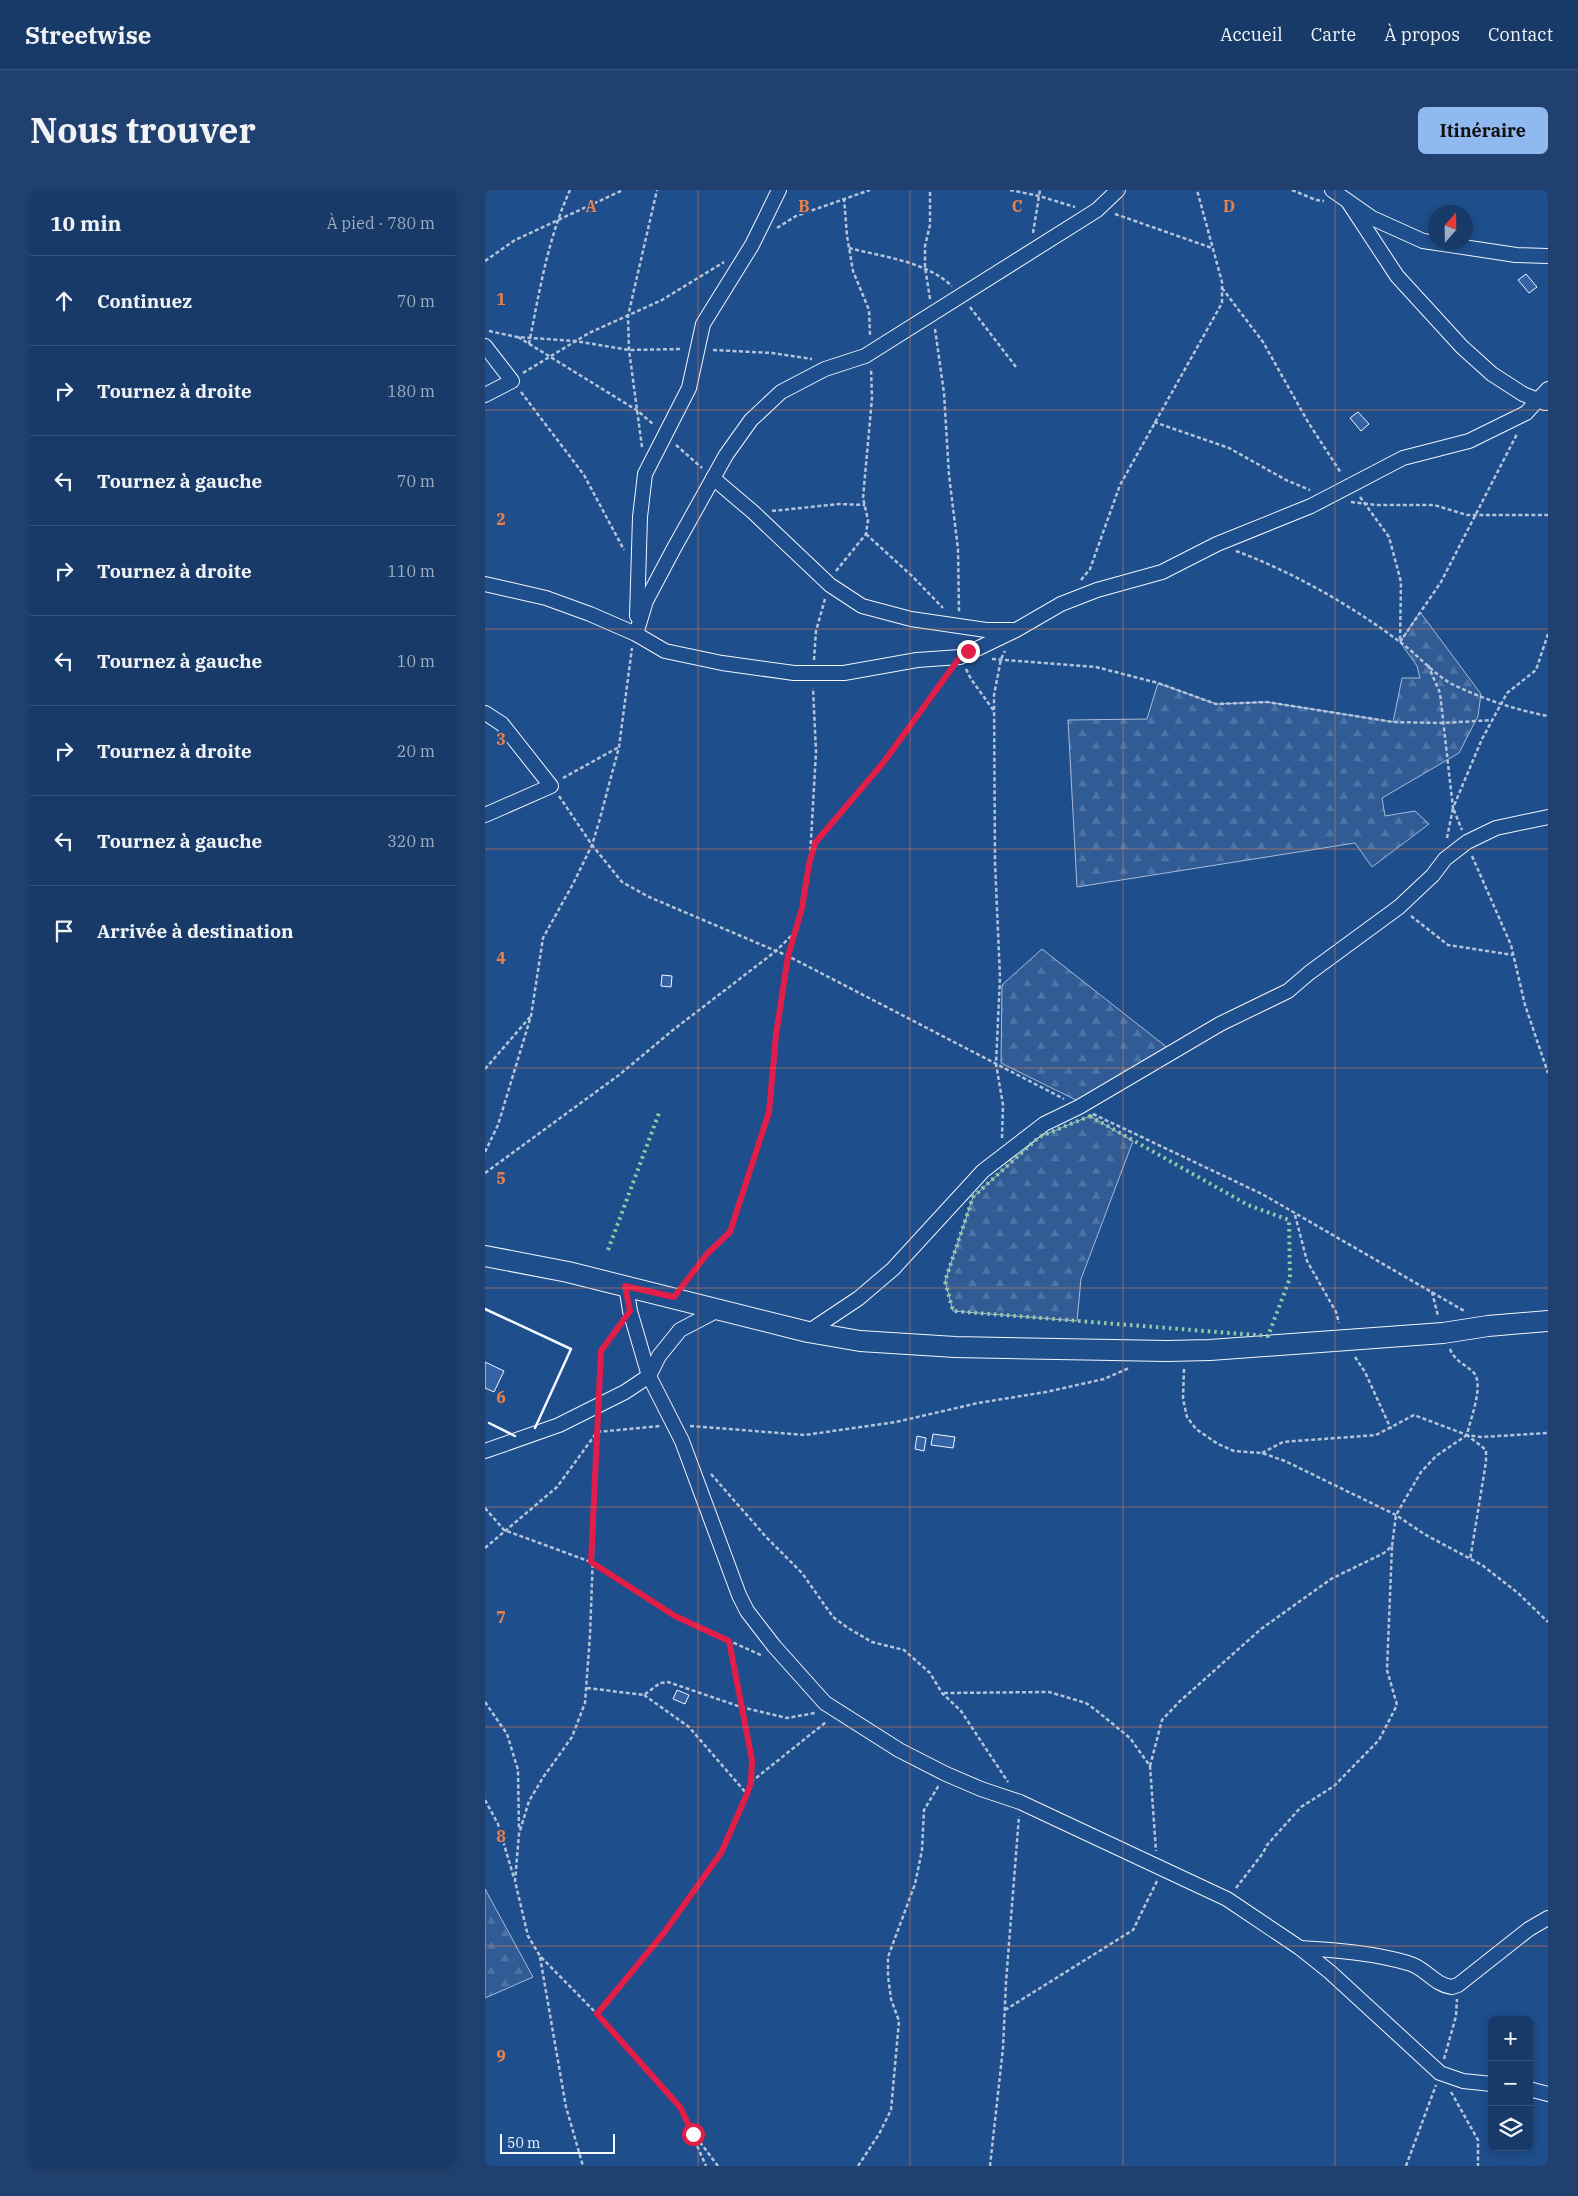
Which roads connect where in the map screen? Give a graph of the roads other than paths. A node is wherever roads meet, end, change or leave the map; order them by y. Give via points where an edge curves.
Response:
1 (779, 190) edge
2 (1118, 190) edge
3 (1332, 190) edge
4 (1349, 203) junction
5 (1548, 256) edge
6 (485, 346) edge
7 (1548, 390) edge
8 (485, 395) edge
9 (1543, 403) edge
10 (713, 478) junction
11 (485, 584) edge
12 (1016, 630) junction
13 (636, 634) junction
14 (485, 713) edge
15 (485, 815) edge
16 (1548, 817) edge
17 (485, 1256) edge
18 (625, 1286) junction
19 (718, 1310) junction
20 (1548, 1321) edge
21 (808, 1332) junction
22 (649, 1376) junction
23 (485, 1451) edge
24 (1548, 1918) edge
25 (1300, 1948) junction
26 (1488, 2084) edge
27 (1533, 2090) edge
28 (1548, 2094) edge

1 - 13 street via 752,245 703,324 689,388 645,474 640,517
2 - 10 street via 1097,210 865,356 825,370 781,392 751,420
3 - 4 street
4 - 5 street via 1372,218 1423,241
4 - 9 street via 1397,276 1462,347 1492,374
6 - 8 street via 512,380
7 - 9 street
9 - 12 street via 1469,440 1403,458 1311,506 1217,544 1162,572 1061,604
10 - 12 street via 830,585 863,606 911,619 986,630
10 - 13 street via 647,601
11 - 13 street via 547,598
12 - 13 street via 960,657 917,660 845,673 794,673 722,663 665,650
14 - 15 street via 502,724 551,786
16 - 21 street via 1496,828 1467,842 1445,859 1399,907 1288,991 1220,1024 1079,1108 1044,1124 983,1171 893,1269 859,1298
17 - 18 street
18 - 19 street
18 - 22 street
19 - 21 street
19 - 22 street via 680,1330 659,1356
20 - 21 street via 1443,1333 1184,1352 955,1347 860,1341
22 - 23 street via 598,1407 559,1425
22 - 25 street via 675,1425 733,1581 747,1610 825,1703 899,1750 946,1774 1020,1802 1227,1899
24 - 25 street via 1452,1987 1443,1985 1410,1963 1338,1950
25 - 26 street via 1440,2073 1463,2081
27 - 28 street

